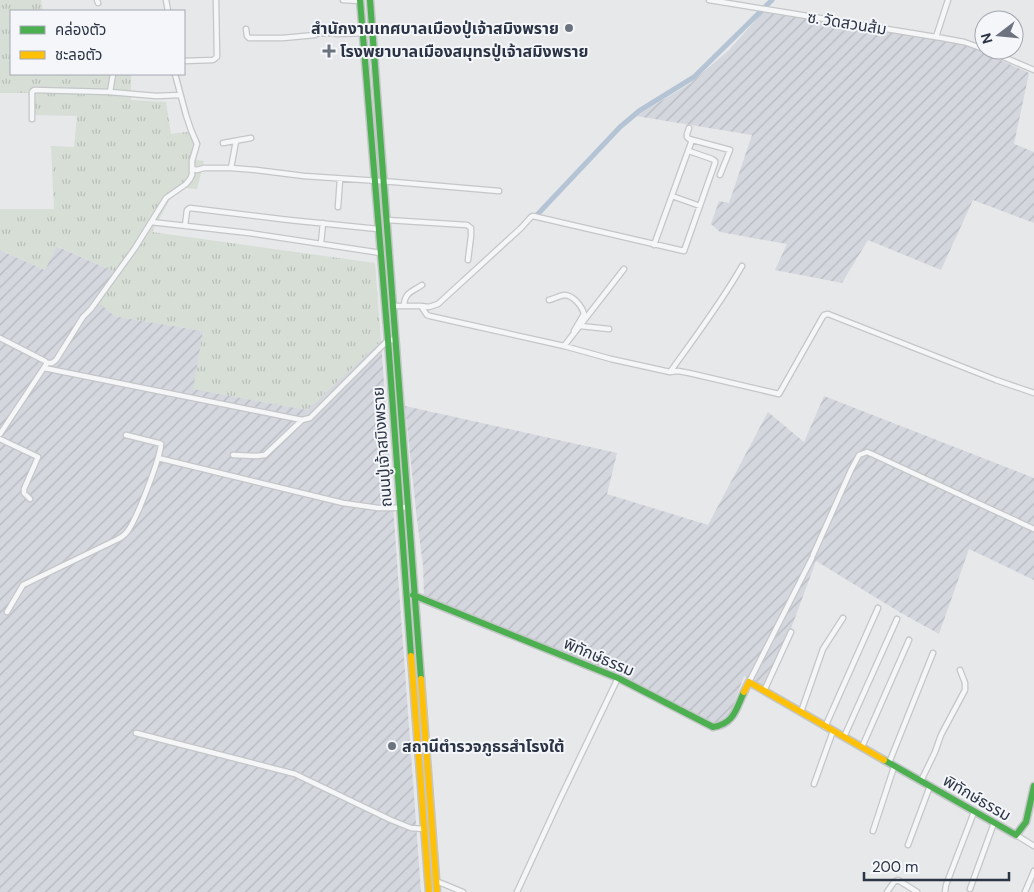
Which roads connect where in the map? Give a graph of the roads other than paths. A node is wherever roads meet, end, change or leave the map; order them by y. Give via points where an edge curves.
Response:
1 (216, 0) edge
2 (343, 0) edge
3 (360, 0) edge
4 (370, 0) edge
5 (709, 0) edge
6 (948, 0) edge
7 (246, 29) dead end
8 (362, 33) junction
9 (372, 33) junction
10 (336, 34) tunnel mouth
11 (316, 35) tunnel mouth
12 (936, 37) junction
13 (974, 45) edge
14 (185, 60) edge
15 (1011, 60) edge
16 (1034, 70) edge
17 (113, 75) edge
18 (175, 75) edge
19 (110, 92) junction
20 (180, 95) junction
21 (32, 119) dead end
22 (689, 128) dead end
23 (251, 138) dead end
24 (692, 140) junction
25 (236, 141) junction
26 (223, 143) dead end
27 (689, 151) junction
28 (231, 168) junction
29 (194, 169) junction
30 (720, 175) dead end
31 (340, 179) junction
32 (374, 181) junction
33 (384, 181) junction
34 (499, 191) dead end
35 (672, 196) junction
36 (700, 206) junction
37 (338, 207) dead end
38 (387, 220) junction
39 (153, 222) junction
40 (323, 223) junction
41 (185, 226) junction
42 (378, 229) junction
43 (321, 244) junction
44 (654, 245) junction
45 (381, 253) junction
46 (468, 260) dead end
47 (742, 266) dead end
48 (624, 269) dead end
49 (422, 285) dead end
50 (549, 300) dead end
51 (393, 306) junction
52 (404, 306) junction
53 (420, 306) junction
54 (580, 326) junction
55 (609, 328) dead end
56 (574, 335) junction
57 (0, 338) edge
58 (388, 340) junction
59 (396, 340) junction
60 (564, 346) junction
61 (46, 366) junction
62 (670, 372) junction
63 (1034, 393) edge
64 (302, 420) junction
65 (0, 434) edge
66 (126, 435) dead end
67 (0, 439) edge
68 (233, 455) dead end
69 (158, 458) junction
70 (30, 499) dead end
71 (409, 507) junction
72 (401, 508) junction
73 (1034, 530) edge
74 (406, 592) junction
75 (415, 596) junction
76 (878, 608) dead end
77 (6, 612) dead end
78 (843, 618) dead end
79 (896, 619) dead end
80 (791, 632) dead end
81 (909, 640) dead end
82 (933, 653) dead end
83 (960, 670) dead end
84 (618, 678) junction
85 (748, 682) junction
86 (764, 691) junction
87 (801, 712) junction
88 (825, 727) junction
89 (833, 731) junction
90 (136, 733) dead end
91 (844, 737) junction
92 (422, 747) junction
93 (862, 747) junction
94 (891, 765) junction
95 (921, 781) junction
96 (814, 784) dead end
97 (930, 786) junction
98 (1034, 786) edge
99 (974, 812) junction
100 (994, 823) junction
101 (432, 828) junction
102 (424, 829) junction
103 (873, 831) dead end
104 (1016, 835) junction
105 (908, 844) dead end
106 (1034, 846) edge
107 (1034, 871) edge
108 (436, 881) junction
109 (970, 889) dead end
110 (429, 892) edge
111 (437, 892) edge
112 (463, 892) edge
113 (517, 892) edge
114 (887, 892) edge
115 (916, 892) edge
116 (945, 892) edge
117 (1025, 892) edge

1 - 14 street via 217,58
2 - 3 street
3 - 8 main road, ถนนปู่เจ้าสมิงพราย
4 - 9 main road, ถนนปู่เจ้าสมิงพราย
5 - 12 street, ซ. วัดสวนส้ม
6 - 12 street
7 - 11 street via 249,38
8 - 9 street
8 - 10 street
8 - 32 main road, ถนนปู่เจ้าสมิงพราย
9 - 33 main road, ถนนปู่เจ้าสมิงพราย
12 - 13 street, ซ. วัดสวนส้ม
15 - 16 street, ซ. วัดสวนส้ม
17 - 19 street
18 - 20 street
19 - 20 street
19 - 21 street via 34,90
20 - 29 street via 197,144 192,161
22 - 24 street via 687,137
23 - 25 street
24 - 27 street
24 - 30 street via 730,150
25 - 26 street
25 - 28 street
27 - 35 street
27 - 36 street via 715,161
28 - 29 street
28 - 31 street
29 - 39 street via 188,182 166,198
31 - 32 street
31 - 37 street
32 - 33 street
32 - 42 main road, ถนนปู่เจ้าสมิงพราย
33 - 34 street
33 - 38 main road, ถนนปู่เจ้าสมิงพราย
35 - 36 street
35 - 44 street
36 - 44 street via 684,251
38 - 46 street via 468,224 472,236
38 - 51 main road, ถนนปู่เจ้าสมิงพราย
39 - 41 street
39 - 61 street via 56,360
40 - 41 street via 188,208
40 - 42 street
40 - 43 street
41 - 43 street
42 - 45 main road, ถนนปู่เจ้าสมิงพราย
43 - 45 street
44 - 53 street via 533,216 438,304
45 - 58 main road, ถนนปู่เจ้าสมิงพราย
47 - 62 street
48 - 54 street
49 - 52 street via 405,297
50 - 56 street via 567,295 582,308 584,314 574,329
51 - 52 street
51 - 59 main road, ถนนปู่เจ้าสมิงพราย
52 - 53 street
53 - 60 street via 430,316
54 - 55 street
54 - 56 street
56 - 60 street
57 - 61 street via 45,361
58 - 59 street
58 - 64 street via 310,418
58 - 72 main road, ถนนปู่เจ้าสมิงพราย
59 - 71 main road, ถนนปู่เจ้าสมิงพราย
60 - 62 street
61 - 64 street
61 - 65 street
62 - 63 street via 689,373 779,394 822,318 828,314
64 - 68 street via 265,455
66 - 69 street via 161,444
67 - 70 street via 38,457 24,489
69 - 72 street via 343,503
69 - 77 street via 133,522 123,537 23,586
71 - 72 street
71 - 75 main road, ถนนปู่เจ้าสมิงพราย
72 - 74 main road, ถนนปู่เจ้าสมิงพราย
73 - 85 street, พิทักษ์ธรรม via 867,452 859,455 813,556
74 - 75 main road, พิทักษ์ธรรม
74 - 92 main road, ถนนปู่เจ้าสมิงพราย
75 - 84 main road, พิทักษ์ธรรม
75 - 92 main road, ถนนปู่เจ้าสมิงพราย
76 - 88 street
78 - 87 street via 823,649
79 - 91 street
80 - 86 street
81 - 93 street
82 - 94 street
83 - 95 street via 965,690
84 - 85 main road, พิทักษ์ธรรม via 713,727 731,720
84 - 113 street
85 - 86 main road, พิทักษ์ธรรม
86 - 87 main road, พิทักษ์ธรรม
87 - 88 main road, พิทักษ์ธรรม
88 - 89 main road, พิทักษ์ธรรม
89 - 91 main road, พิทักษ์ธรรม
89 - 96 street
90 - 102 street via 296,774 391,820
91 - 93 main road, พิทักษ์ธรรม
92 - 101 main road, ถนนปู่เจ้าสมิงพราย
92 - 102 main road, ถนนปู่เจ้าสมิงพราย
93 - 94 main road, พิทักษ์ธรรม
94 - 95 main road, พิทักษ์ธรรม
94 - 103 street
95 - 97 main road, พิทักษ์ธรรม
97 - 99 main road, พิทักษ์ธรรม
97 - 105 street
98 - 104 main road, พิทักษ์ธรรม via 1026,822
99 - 100 main road, พิทักษ์ธรรม
99 - 116 street
100 - 104 main road, พิทักษ์ธรรม
100 - 109 street
101 - 102 main road
101 - 108 main road, ถนนปู่เจ้าสมิงพราย
102 - 110 main road, ถนนปู่เจ้าสมิงพราย
104 - 106 street
107 - 117 street
108 - 111 main road, ถนนปู่เจ้าสมิงพราย
108 - 112 street
114 - 115 street via 898,880

